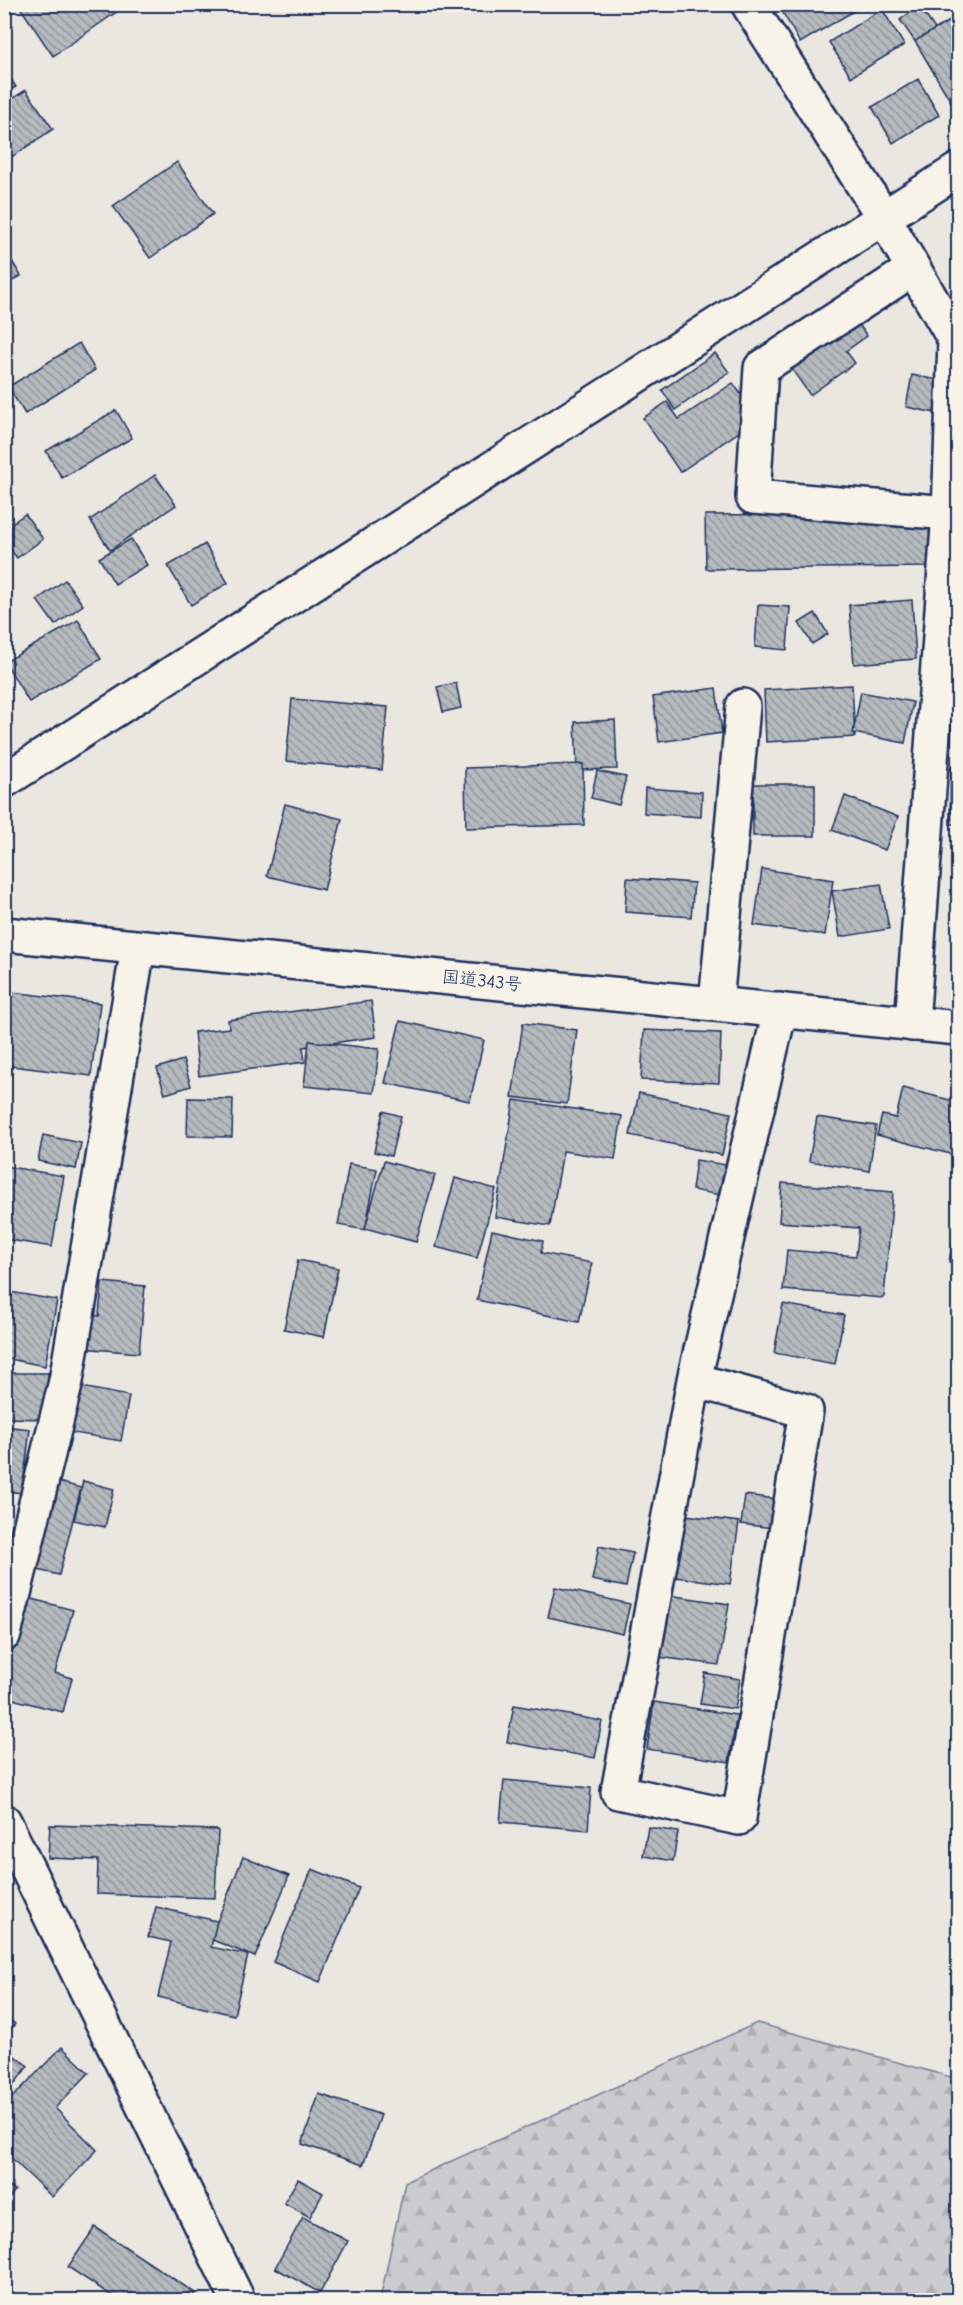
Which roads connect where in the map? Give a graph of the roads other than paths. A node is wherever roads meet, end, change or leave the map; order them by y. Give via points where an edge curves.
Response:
1 (753, 6) edge
2 (958, 170) edge
3 (884, 218) junction
4 (907, 259) junction
5 (949, 513) junction
6 (743, 705) dead end
7 (4, 781) edge
8 (4, 934) edge
9 (138, 948) junction
10 (717, 1004) junction
11 (780, 1010) junction
12 (912, 1024) junction
13 (958, 1028) edge
14 (694, 1380) junction
15 (4, 1634) edge
16 (4, 1821) edge
17 (238, 2301) edge

1 - 3 main road
2 - 3 main road
3 - 4 main road
3 - 7 main road
4 - 5 main road via 955,340
4 - 5 main road via 761,368 753,497
5 - 12 main road
6 - 10 main road
8 - 9 main road, 国道343号
9 - 10 main road, 国道343号
9 - 15 main road via 66,1381
10 - 11 main road, 国道343号
11 - 12 main road, 国道343号
11 - 14 main road
12 - 13 main road, 国道343号
14 - 14 main road via 618,1792 740,1818 806,1411
16 - 17 main road

